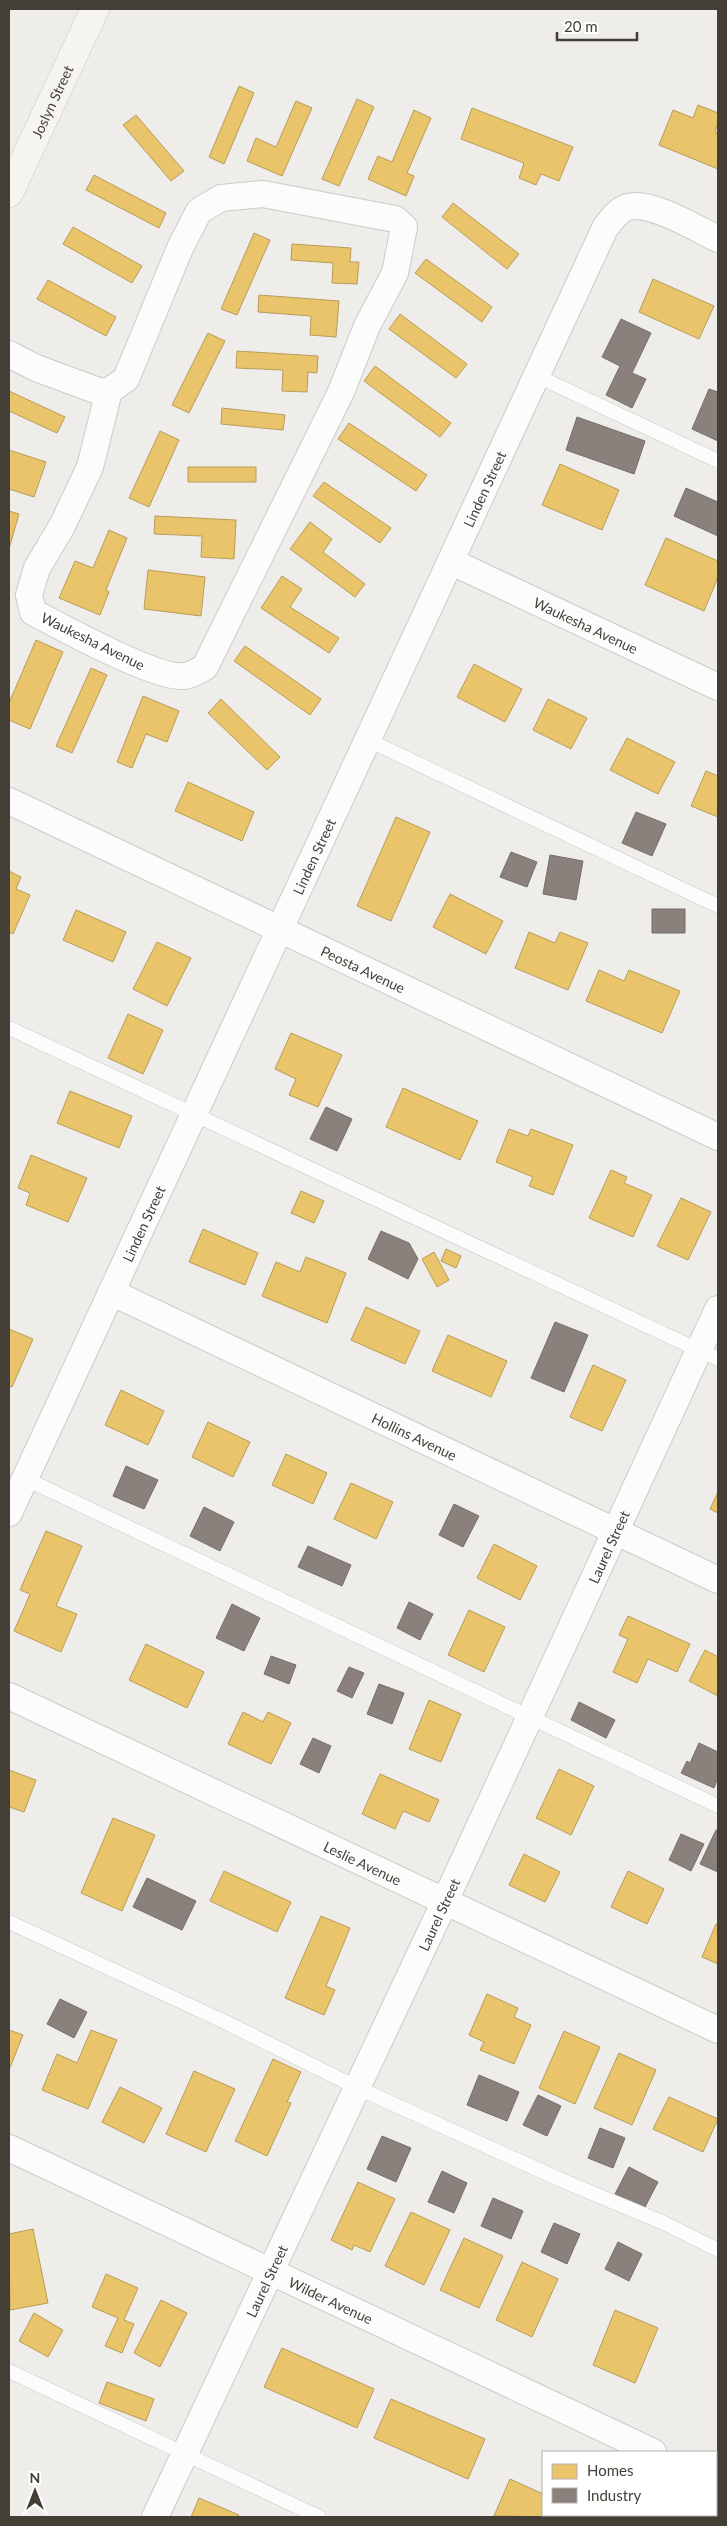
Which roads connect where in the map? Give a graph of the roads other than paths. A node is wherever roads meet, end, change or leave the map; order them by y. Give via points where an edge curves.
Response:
1 (95, 9) edge
2 (9, 193) edge
3 (718, 240) edge
4 (9, 354) edge
5 (537, 376) junction
6 (109, 391) junction
7 (718, 461) edge
8 (452, 562) junction
9 (718, 687) edge
10 (368, 740) junction
11 (9, 802) edge
12 (718, 906) edge
13 (280, 929) junction
14 (9, 1028) edge
15 (193, 1114) junction
16 (718, 1136) edge
17 (110, 1292) junction
18 (718, 1309) edge
19 (709, 1354) edge
20 (26, 1479) junction
21 (9, 1513) edge
22 (616, 1532) junction
23 (718, 1580) edge
24 (9, 1696) edge
25 (530, 1718) junction
26 (718, 1806) edge
27 (445, 1901) junction
28 (9, 1922) edge
29 (718, 2030) edge
30 (358, 2088) junction
31 (9, 2148) edge
32 (718, 2250) edge
33 (271, 2271) junction
34 (9, 2371) edge
35 (651, 2451) edge
36 (185, 2454) junction
37 (155, 2517) edge
38 (319, 2517) edge

1 - 2 street, Joslyn Street
3 - 5 street, Linden Street via 642,206 627,207 615,215 605,228
4 - 6 street via 36,368 101,392
5 - 7 lane
5 - 8 street, Linden Street
6 - 6 street, Waukesha Avenue via 126,379 198,211 221,198 263,194 395,219 404,227 395,273 367,326 341,392 205,667 184,676 153,670 33,612 29,595 37,568 62,526 90,467
8 - 9 street, Waukesha Avenue
8 - 10 street, Linden Street
10 - 12 lane
10 - 13 street, Linden Street
11 - 13 street, Peosta Avenue
13 - 15 street, Linden Street
13 - 16 street, Peosta Avenue
14 - 15 lane
15 - 17 street, Linden Street
15 - 19 lane
17 - 20 street, Linden Street
17 - 22 street, Hollins Avenue
18 - 19 street, Laurel Street
19 - 22 street, Laurel Street
20 - 21 street, Linden Street
20 - 25 lane
22 - 23 street, Hollins Avenue
22 - 25 street, Laurel Street
24 - 27 street, Leslie Avenue
25 - 26 lane
25 - 27 street, Laurel Street
27 - 29 street, Leslie Avenue
27 - 30 street, Laurel Street
28 - 30 lane via 223,2021
30 - 32 lane
30 - 33 street, Laurel Street
31 - 33 street, Wilder Avenue
33 - 35 street, Wilder Avenue
33 - 36 street, Laurel Street
34 - 36 lane
36 - 37 street, Laurel Street
36 - 38 lane

